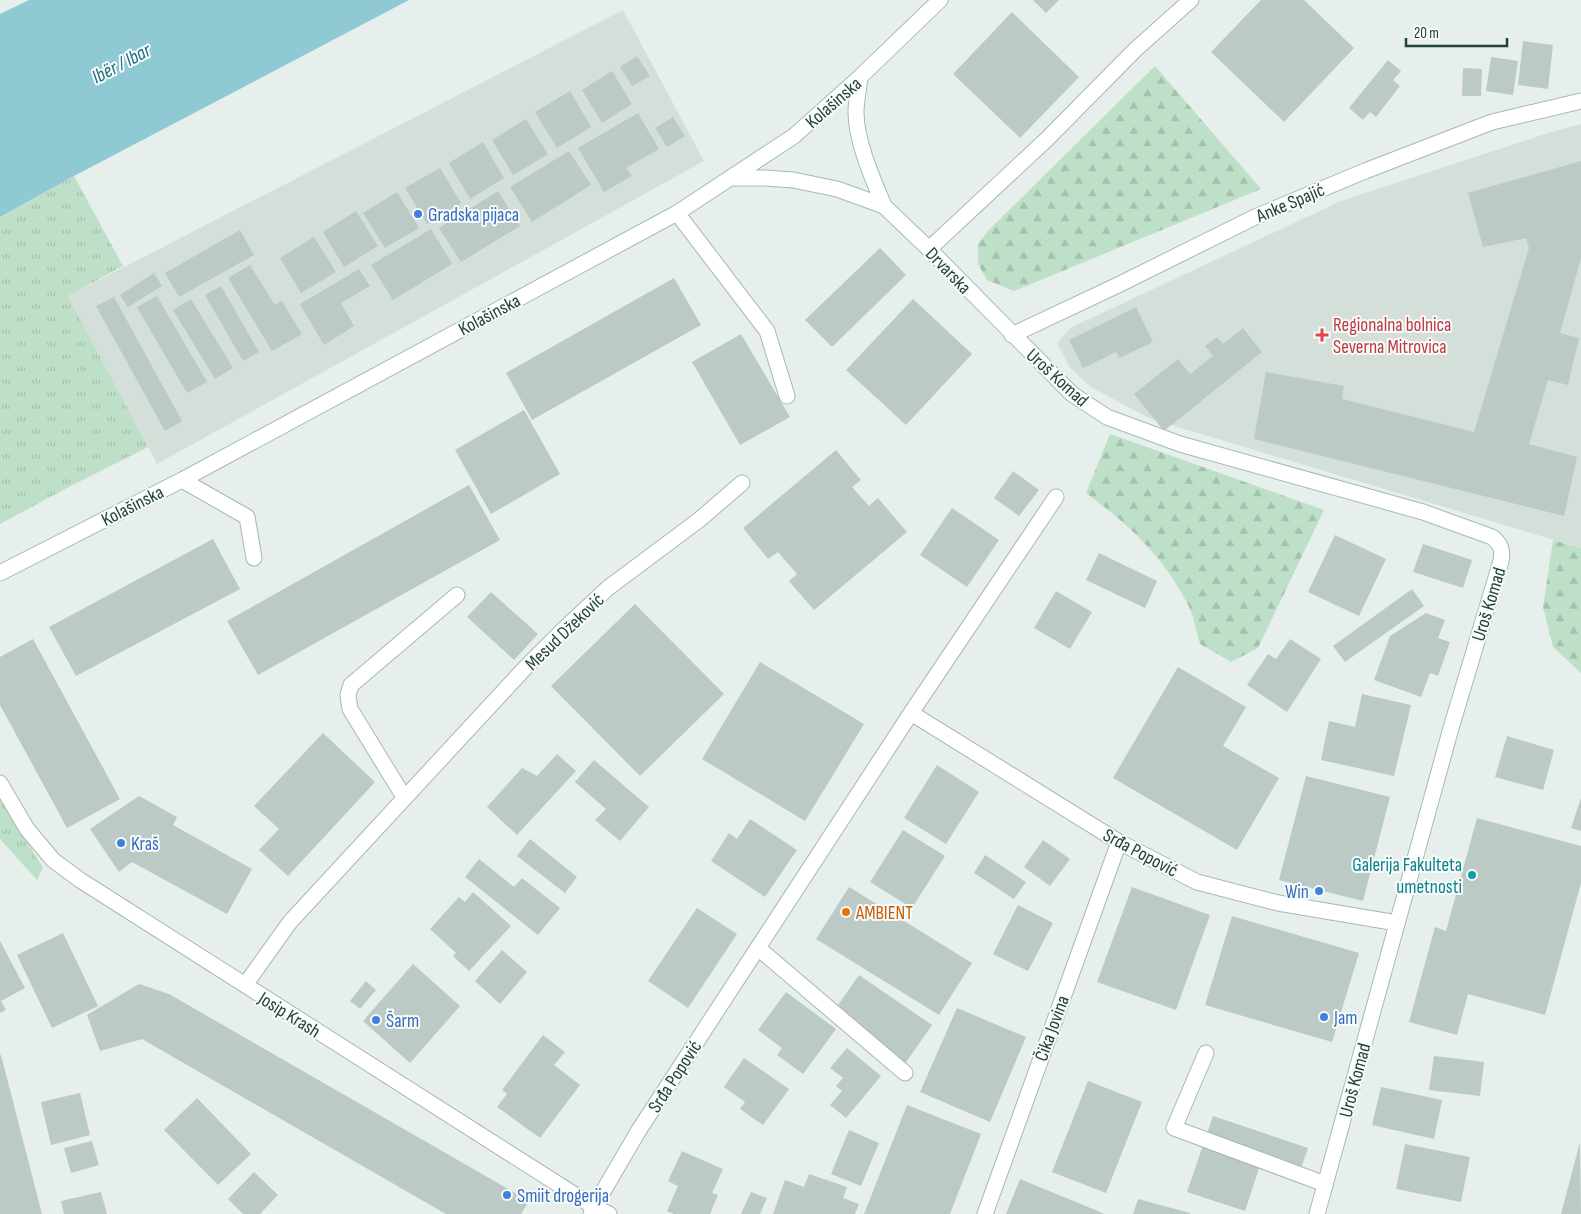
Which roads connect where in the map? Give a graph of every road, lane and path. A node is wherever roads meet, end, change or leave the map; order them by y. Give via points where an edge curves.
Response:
1 (940, 0) edge
2 (1192, 0) edge
3 (860, 77) junction
4 (1581, 102) edge
5 (732, 178) junction
6 (884, 206) junction
7 (677, 213) junction
8 (929, 249) junction
9 (1012, 335) junction
10 (787, 396) dead end
11 (182, 480) junction
12 (742, 483) dead end
13 (1056, 497) dead end
14 (254, 558) dead end
15 (0, 573) edge
16 (456, 595) dead end
17 (912, 713) junction
18 (0, 783) edge
19 (404, 797) junction
20 (1119, 842) junction
21 (1397, 923) junction
22 (758, 948) junction
23 (245, 985) junction
24 (1206, 1053) dead end
25 (905, 1073) dead end
26 (1325, 1184) junction
27 (592, 1210) edge
28 (609, 1214) edge
29 (984, 1214) edge
30 (1317, 1214) edge

1 - 3 street, Kolašinska
2 - 8 street via 1136,49 1046,140
3 - 5 street, Kolašinska via 794,136
3 - 6 street, Drvarska via 856,113 860,136
4 - 9 street, Anke Spajić via 1492,122 1365,170 1255,217
5 - 6 street, Drvarska via 793,180 837,189
5 - 7 street, Kolašinska
6 - 8 street, Drvarska
7 - 10 street via 767,331
7 - 11 street, Kolašinska
8 - 9 street, Drvarska
9 - 21 street, Uroš Komad via 1072,394 1107,416 1180,444 1424,512 1498,542 1502,550 1501,561
11 - 14 street via 247,517
11 - 15 street, Kolašinska
12 - 19 street, Mesud Džeković via 699,520 608,588 526,668
13 - 17 street, Srđa Popović
16 - 19 street via 351,685 348,695 350,708
17 - 20 street, Srđa Popović
17 - 22 street, Srđa Popović
18 - 23 street, Josip Krash via 27,829 53,860
19 - 23 street, Mesud Džeković via 290,922
20 - 21 street, Srđa Popović via 1197,882 1278,903
20 - 29 street, Čika Jovina
21 - 26 street, Uroš Komad
22 - 25 street
22 - 27 street, Srđa Popović via 639,1130
23 - 27 street, Josip Krash
24 - 26 street via 1174,1128
26 - 30 street, Uroš Komad
27 - 28 street, Josip Krash

